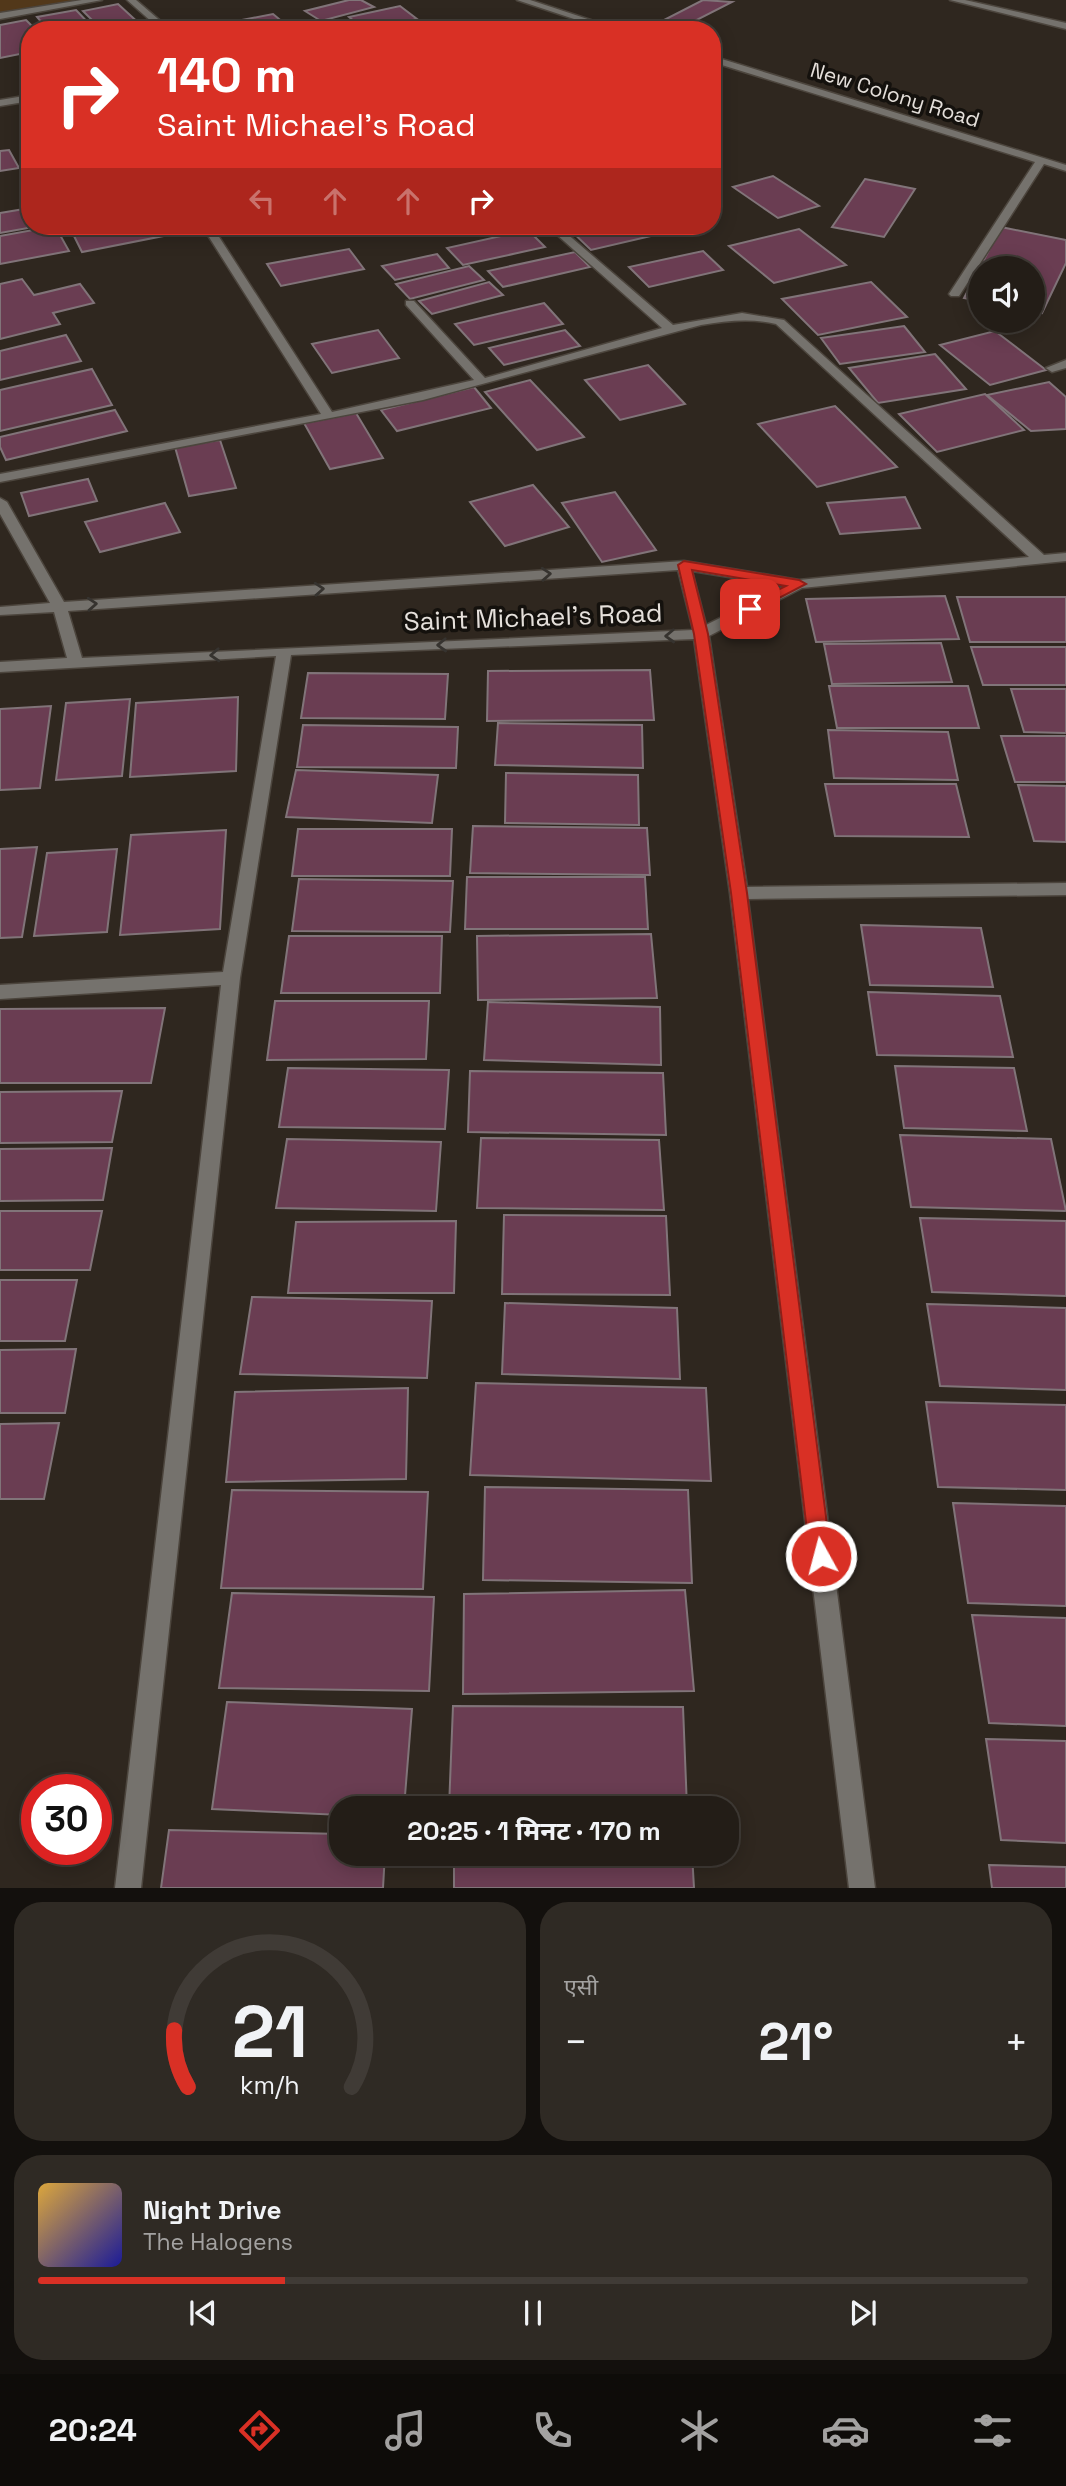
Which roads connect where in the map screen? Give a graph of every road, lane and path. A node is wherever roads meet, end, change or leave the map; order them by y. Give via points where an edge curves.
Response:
1 (98, 0) edge
2 (131, 0) edge
3 (521, 0) edge
4 (954, 0) edge
5 (0, 16) edge
6 (156, 21) edge
7 (588, 21) edge
8 (1066, 26) edge
9 (721, 62) edge
10 (21, 100) edge
11 (0, 103) edge
12 (1041, 161) junction
13 (1066, 168) edge
14 (214, 235) edge
15 (562, 235) edge
16 (955, 294) dead end
17 (410, 303) dead end
18 (672, 331) junction
19 (1066, 364) edge
20 (1052, 368) dead end
21 (482, 382) junction
22 (328, 415) junction
23 (0, 478) edge
24 (0, 502) edge
25 (1066, 557) edge
26 (1040, 559) junction
27 (684, 565) junction
28 (799, 584) junction
29 (58, 606) junction
30 (0, 611) edge
31 (701, 634) junction
32 (284, 651) junction
33 (76, 663) junction
34 (0, 667) edge
35 (1066, 888) edge
36 (739, 893) junction
37 (231, 978) junction
38 (0, 992) edge
39 (128, 1888) edge
40 (862, 1888) edge

1 - 5 street
2 - 6 street
3 - 7 street
4 - 8 street
9 - 12 street, New Colony Road
10 - 11 street
12 - 13 street, New Colony Road
12 - 16 street
14 - 22 street
15 - 18 street
17 - 21 street
18 - 21 street
18 - 26 street via 746,314 780,322
19 - 20 street
21 - 22 street
22 - 23 street
24 - 29 street
25 - 26 street
26 - 28 street
27 - 28 street, Saint Michael's Road
29 -> 27 street, Saint Michael's Road
27 - 31 street
28 - 31 street, Saint Michael's Road
29 - 30 street, Saint Michael's Road
29 - 33 street
31 -> 32 street, Saint Michael's Road
31 - 36 street
32 -> 33 street, Saint Michael's Road
32 - 37 street
33 - 34 street, Saint Michael's Road
35 - 36 street
36 - 40 street
37 - 38 street
37 - 39 street

